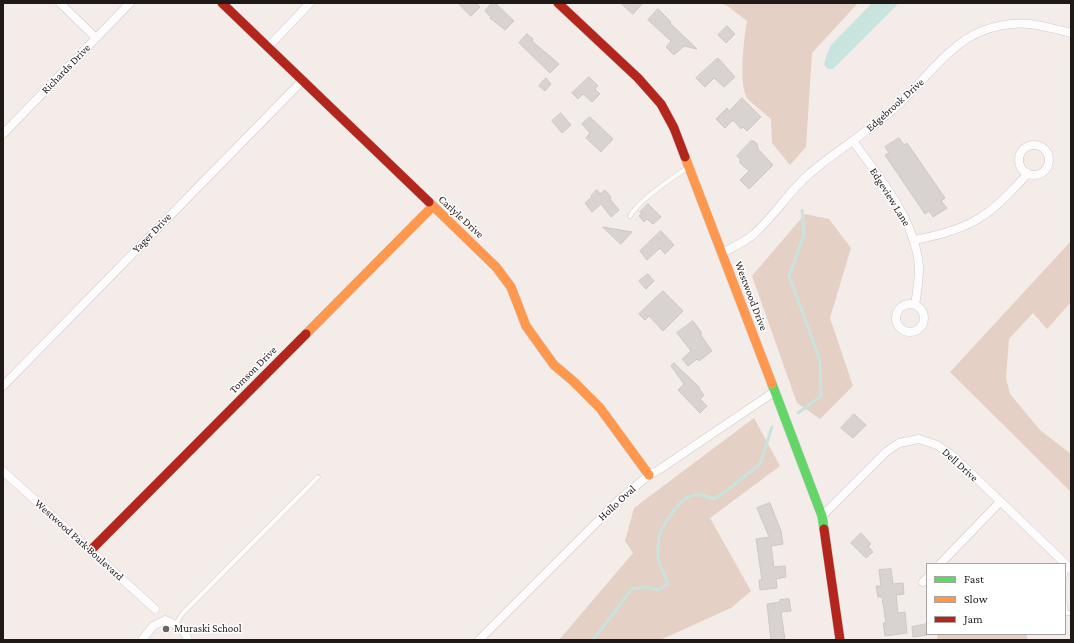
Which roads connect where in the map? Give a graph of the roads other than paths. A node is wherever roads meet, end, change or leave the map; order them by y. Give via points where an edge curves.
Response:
1 (60, 3) edge
2 (130, 3) edge
3 (222, 3) edge
4 (310, 3) edge
5 (558, 3) edge
6 (1071, 33) edge
7 (96, 38) junction
8 (268, 47) junction
9 (302, 81) junction
10 (3, 134) edge
11 (854, 141) junction
12 (688, 166) junction
13 (1028, 173) dead end
14 (432, 207) junction
15 (630, 216) dead end
16 (914, 240) junction
17 (722, 253) junction
18 (915, 305) dead end
19 (3, 386) edge
20 (774, 392) junction
21 (3, 471) edge
22 (648, 475) junction
23 (318, 477) dead end
24 (1000, 502) junction
25 (822, 516) junction
26 (91, 550) junction
27 (941, 563) edge
28 (1065, 563) edge
29 (155, 608) dead end
30 (176, 624) junction
31 (142, 640) edge
32 (188, 640) edge
33 (479, 640) edge
34 (840, 640) edge

1 - 7 street
2 - 7 street, Richards Drive
3 - 8 street, Carlyle Drive
4 - 8 street
5 - 12 street, Westwood Drive via 638,78 661,104 674,128
6 - 11 street, Edgebrook Drive via 1022,23 974,35 945,58 882,120
7 - 10 street, Richards Drive
8 - 9 street, Carlyle Drive
9 - 14 street, Carlyle Drive
9 - 19 street, Yager Drive
11 - 16 street, Edgeview Lane via 899,207
11 - 17 street, Edgebrook Drive via 807,176 753,235
12 - 15 lane via 645,200
12 - 17 street, Westwood Drive
13 - 16 street via 981,217 958,228
14 - 22 street, Carlyle Drive via 496,267 511,286 526,326 554,365 600,408
14 - 26 street, Tomson Drive
16 - 18 street, Edgeview Lane via 919,277
17 - 20 street, Westwood Drive
20 - 22 street, Hollo Oval
20 - 25 street, Westwood Drive
21 - 26 street, Westwood Park Boulevard
22 - 33 street, Hollo Oval via 620,499
23 - 30 lane via 182,614
24 - 25 street, Dell Drive via 953,456 937,445 919,439 899,443 886,452
24 - 27 street
24 - 28 street, Dell Drive
25 - 34 street, Westwood Drive
26 - 29 street, Westwood Park Boulevard
30 - 31 street via 165,620 153,626
30 - 32 street

